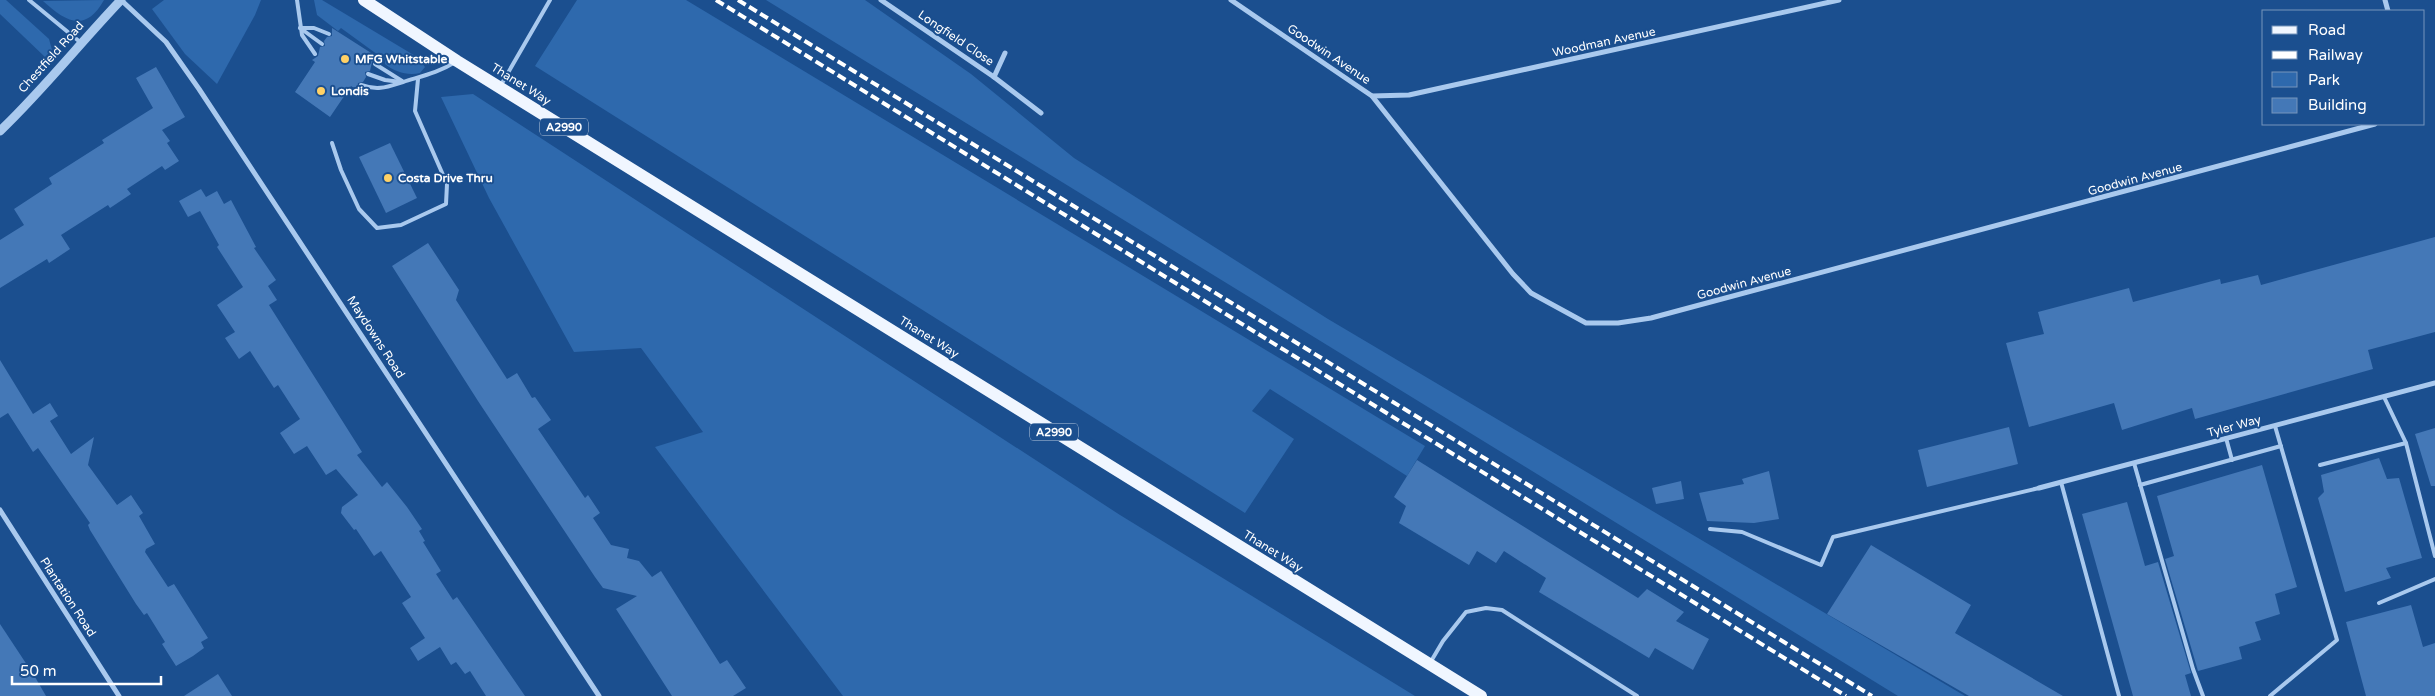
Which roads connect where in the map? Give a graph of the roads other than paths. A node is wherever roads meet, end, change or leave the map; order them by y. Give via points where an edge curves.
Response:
1 (29, 0) edge
2 (121, 0) edge
3 (297, 0) edge
4 (364, 0) edge
5 (550, 0) edge
6 (881, 0) edge
7 (1231, 0) edge
8 (1839, 0) edge
9 (300, 28) junction
10 (329, 34) dead end
11 (80, 42) junction
12 (322, 44) dead end
13 (1005, 53) dead end
14 (315, 54) dead end
15 (457, 61) junction
16 (375, 64) dead end
17 (368, 74) dead end
18 (994, 77) junction
19 (418, 79) junction
20 (404, 82) junction
21 (361, 85) dead end
22 (500, 87) junction
23 (1372, 96) junction
24 (1041, 113) dead end
25 (2371, 125) edge
26 (0, 131) edge
27 (332, 143) dead end
28 (2435, 383) edge
29 (2384, 396) junction
30 (2275, 426) junction
31 (2226, 438) junction
32 (2406, 442) junction
33 (2281, 446) junction
34 (2232, 460) junction
35 (2134, 463) junction
36 (2320, 465) dead end
37 (2061, 482) junction
38 (2140, 485) junction
39 (2039, 488) joint
40 (0, 510) edge
41 (1710, 530) dead end
42 (2435, 556) edge
43 (2435, 579) edge
44 (2379, 603) dead end
45 (1429, 664) junction
46 (119, 696) edge
47 (599, 696) edge
48 (1481, 696) edge
49 (1637, 696) edge
50 (2119, 696) edge
51 (2203, 696) edge
52 (2270, 696) edge

1 - 11 lane
2 - 11 street, Chestfield Road
2 - 47 street, Maydowns Road via 166,42 200,89
3 - 9 lane
4 - 15 main road, Thanet Way / A2990
5 - 22 lane
6 - 18 street, Longfield Close
7 - 23 street, Goodwin Avenue
8 - 23 street, Woodman Avenue via 1409,95
9 - 10 lane via 314,28
9 - 12 lane
9 - 14 lane via 305,42
11 - 26 street, Chestfield Road via 52,78
13 - 18 street, Longfield Close
15 - 19 lane
15 - 22 main road, Thanet Way / A2990
16 - 20 lane
17 - 20 lane
18 - 24 street, Longfield Close
19 - 20 lane
19 - 27 lane via 415,111 447,184 446,204 401,225 377,228 359,208
20 - 21 lane via 381,89
22 - 45 main road, Thanet Way / A2990
23 - 25 street, Goodwin Avenue via 1512,274 1531,293 1586,323 1651,318
28 - 29 street, Tyler Way
29 - 30 street, Tyler Way
29 - 32 lane
30 - 31 street, Tyler Way
30 - 33 lane
31 - 34 lane
31 - 35 street, Tyler Way
32 - 36 lane
32 - 42 lane
33 - 34 lane
33 - 52 lane via 2337,640
34 - 38 lane
35 - 37 street, Tyler Way
35 - 38 lane
37 - 39 street, Tyler Way
37 - 50 lane
38 - 51 lane
39 - 41 lane via 1833,537 1821,565 1742,532
40 - 46 street, Plantation Road
43 - 44 lane
45 - 48 main road, Thanet Way / A2990
45 - 49 lane via 1466,612 1486,608 1502,610

